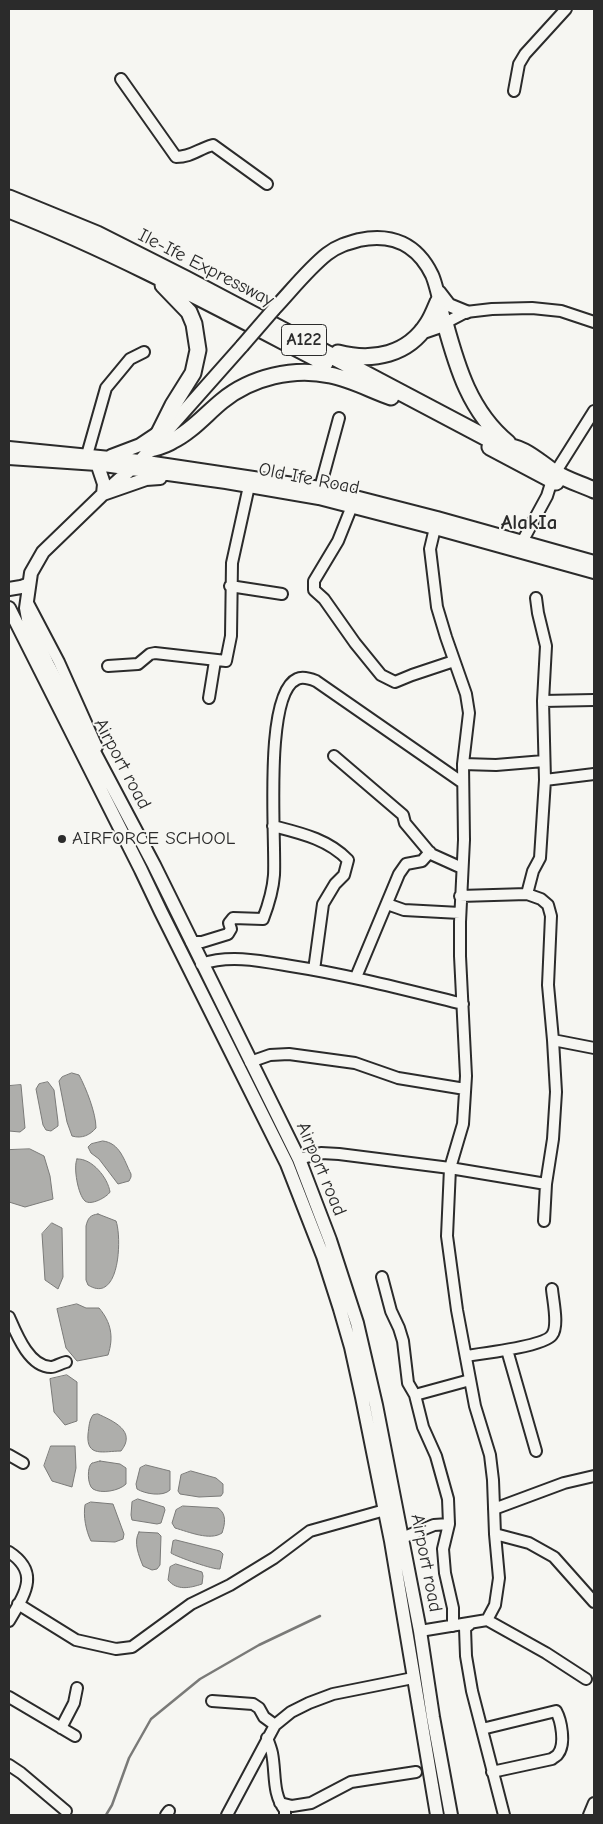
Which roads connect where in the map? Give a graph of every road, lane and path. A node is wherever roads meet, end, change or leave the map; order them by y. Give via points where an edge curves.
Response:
1 (566, 9) edge
2 (121, 79) dead end
3 (514, 91) dead end
4 (267, 184) dead end
5 (9, 198) edge
6 (9, 210) edge
7 (131, 263) junction
8 (437, 295) junction
9 (466, 312) junction
10 (594, 322) edge
11 (445, 323) junction
12 (422, 331) junction
13 (305, 341) junction
14 (144, 352) dead end
15 (391, 397) junction
16 (594, 410) edge
17 (339, 418) dead end
18 (158, 433) junction
19 (171, 442) junction
20 (511, 445) junction
21 (9, 448) edge
22 (151, 449) junction
23 (9, 458) edge
24 (96, 458) junction
25 (136, 465) junction
26 (176, 471) junction
27 (554, 476) junction
28 (249, 486) junction
29 (320, 488) junction
30 (594, 490) edge
31 (103, 494) junction
32 (594, 501) edge
33 (352, 506) junction
34 (435, 528) junction
35 (522, 542) junction
36 (545, 554) junction
37 (594, 562) edge
38 (594, 572) edge
39 (28, 584) junction
40 (230, 586) junction
41 (9, 589) edge
42 (282, 594) dead end
43 (536, 598) dead end
44 (27, 601) junction
45 (9, 608) edge
46 (454, 660) junction
47 (215, 661) junction
48 (108, 666) dead end
49 (210, 698) dead end
50 (594, 700) edge
51 (543, 701) junction
52 (334, 756) dead end
53 (544, 761) junction
54 (94, 764) junction
55 (463, 764) junction
56 (594, 774) edge
57 (545, 780) junction
58 (463, 783) junction
59 (273, 826) junction
60 (430, 852) junction
61 (154, 865) junction
62 (462, 868) junction
63 (526, 894) junction
64 (460, 896) junction
65 (387, 904) junction
66 (460, 913) junction
67 (191, 942) junction
68 (201, 964) junction
69 (314, 970) junction
70 (356, 978) junction
71 (463, 1004) junction
72 (553, 1040) junction
73 (594, 1048) edge
74 (250, 1062) junction
75 (465, 1089) junction
76 (299, 1159) junction
77 (450, 1168) junction
78 (546, 1184) junction
79 (544, 1221) dead end
80 (382, 1277) dead end
81 (552, 1289) dead end
82 (9, 1317) edge
83 (507, 1350) junction
84 (466, 1356) junction
85 (66, 1362) dead end
86 (470, 1380) junction
87 (415, 1395) junction
88 (536, 1451) dead end
89 (9, 1455) edge
90 (23, 1463) dead end
91 (382, 1464) junction
92 (594, 1476) edge
93 (385, 1510) junction
94 (494, 1510) junction
95 (449, 1524) junction
96 (495, 1534) junction
97 (402, 1538) junction
98 (9, 1552) edge
99 (594, 1602) edge
100 (18, 1604) junction
101 (487, 1620) junction
102 (9, 1621) edge
103 (470, 1624) junction
104 (454, 1626) junction
105 (420, 1631) junction
106 (413, 1678) junction
107 (586, 1679) dead end
108 (78, 1688) dead end
109 (9, 1697) edge
110 (212, 1701) dead end
111 (275, 1725) junction
112 (61, 1728) junction
113 (482, 1729) junction
114 (75, 1736) dead end
115 (267, 1738) junction
116 (438, 1741) junction
117 (424, 1744) junction
118 (9, 1765) edge
119 (416, 1772) dead end
120 (492, 1772) junction
121 (594, 1803) edge
122 (280, 1804) junction
123 (66, 1811) dead end
124 (227, 1815) edge
125 (285, 1815) edge
126 (437, 1815) edge
127 (451, 1815) edge
128 (504, 1815) edge
129 (589, 1815) edge

1 - 3 street via 525,54 519,64
2 - 4 street via 176,157 188,157 213,146
5 - 13 highway, Ile-Ife Expressway / A122 via 97,234
6 - 7 highway, Ile-Ife Expressway / A122
7 - 15 highway, Ile-Ife Expressway / A122
7 - 18 highway via 181,302 189,312 197,337 193,373
8 - 9 main road via 449,305
8 - 11 main road
8 - 12 highway via 429,322
8 - 22 main road, bridge via 433,277 424,260 401,242 388,238 367,239 328,252
9 - 10 street via 532,308 561,311
9 - 11 street
11 - 12 highway
11 - 20 highway via 456,365 470,397 488,423
12 - 13 highway via 404,348 364,358
13 - 20 highway, Ile-Ife Expressway / A122 via 502,446
14 - 24 street via 130,359 106,388
15 - 19 highway via 332,375 270,377 232,394
15 - 27 highway, Ile-Ife Expressway / A122
16 - 27 street
17 - 29 street
18 - 22 highway
18 - 24 main road via 140,445
19 - 22 highway
19 - 26 main road
20 - 27 highway, Ile-Ife Expressway / A122 via 542,462
21 - 24 main road, Old Ife Road
22 - 25 main road
23 - 24 main road, Old Ife Road
24 - 25 main road, Old Ife Road
24 - 31 main road via 104,484
25 - 26 main road, Old Ife Road
25 - 31 main road
26 - 28 main road, Old Ife Road
26 - 29 main road, Old Ife Road
26 - 31 main road
27 - 30 highway, Ile-Ife Expressway / A122
27 - 32 highway, Ile-Ife Expressway / A122
27 - 35 street
28 - 33 main road, Old Ife Road
28 - 40 street
29 - 35 main road, Old Ife Road
31 - 39 main road via 43,552 35,563
33 - 34 main road, Old Ife Road
33 - 46 street via 338,541 314,581 314,590 381,675 394,682
34 - 36 main road, Old Ife Road
34 - 46 street via 430,549 432,579 437,607
35 - 36 main road, Old Ife Road
36 - 37 main road, Old Ife Road
36 - 38 main road, Old Ife Road
39 - 41 main road
39 - 44 main road, Airport road
40 - 42 street
40 - 47 street via 228,655 226,661
43 - 51 street via 546,646
44 - 54 main road, Airport road via 28,619
44 - 61 street
45 - 54 main road, Airport road
46 - 55 street via 469,713
47 - 48 street via 155,653 138,664
47 - 49 street
50 - 51 street
51 - 53 street
52 - 60 street via 403,815 405,822
53 - 55 street
53 - 57 street
54 - 61 main road, Airport road
54 - 91 main road, Airport road via 287,1164 340,1309
55 - 58 street
56 - 57 street
57 - 63 street via 540,858
58 - 59 street via 316,681 297,679 289,686 281,702 276,726
58 - 62 street
59 - 67 street via 274,877 263,919 233,918 228,934
59 - 69 street via 313,836 341,852 348,860 344,875 324,904
60 - 62 street
60 - 65 street via 422,861 406,864
61 - 67 main road, Airport road
62 - 64 street
63 - 64 street
63 - 72 street via 548,905 551,916 548,985
64 - 66 street
65 - 66 street via 404,910
65 - 70 street
66 - 71 street
67 - 68 main road, Airport road
68 - 69 street via 214,959 246,959
68 - 74 main road, Airport road
69 - 70 street
70 - 71 street
71 - 75 street
72 - 73 street
72 - 78 street via 556,1092
74 - 75 street via 270,1055 289,1054 355,1063 398,1078
74 - 76 main road, Airport road
75 - 77 street via 463,1124
76 - 77 street via 321,1152
76 - 91 main road, Airport road via 330,1240 367,1362
77 - 78 street
77 - 84 street via 448,1236
78 - 79 street
80 - 87 street via 403,1341 408,1383
81 - 83 street via 556,1326 552,1336
82 - 85 street via 25,1351 39,1363 50,1367
83 - 84 street
83 - 88 street
84 - 86 street
86 - 87 street
86 - 94 street via 490,1456
87 - 95 street via 448,1499
89 - 90 street
91 - 93 main road, Airport road
91 - 97 main road, Airport road
92 - 94 street
93 - 100 street via 310,1531 230,1585 191,1604 132,1646 116,1650 76,1640
93 - 106 main road, Airport road
94 - 96 street
95 - 97 street via 434,1525
95 - 104 street via 443,1549
96 - 99 street via 529,1543 554,1557
96 - 101 street via 499,1578 494,1605
97 - 105 main road, Airport road
98 - 100 street via 27,1570 27,1581
100 - 102 street
101 - 103 street
101 - 107 street
103 - 104 street
103 - 113 street via 465,1628 466,1656
104 - 105 street
105 - 116 main road, Airport road
106 - 111 street via 333,1694 291,1712
106 - 117 main road, Airport road
108 - 112 street via 74,1704
109 - 112 street
110 - 111 street via 253,1704
111 - 115 street
112 - 114 street
113 - 120 street
113 - 120 street via 556,1711 559,1717 562,1744 559,1754 552,1759
115 - 122 street
115 - 124 street
116 - 117 main road
116 - 127 main road, Airport road
117 - 126 main road, Airport road
118 - 123 street
119 - 122 street via 351,1782 311,1803
120 - 128 street
121 - 129 street
122 - 125 street

